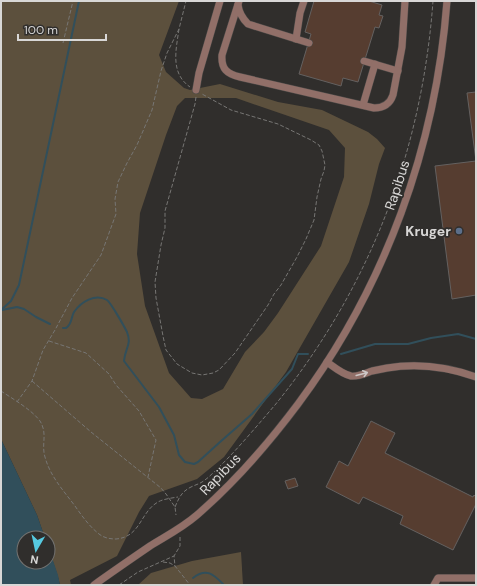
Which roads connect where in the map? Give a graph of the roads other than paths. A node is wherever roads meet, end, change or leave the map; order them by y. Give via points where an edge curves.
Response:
1 (220, 1) edge
2 (304, 1) edge
3 (405, 1) edge
4 (447, 1) edge
5 (238, 3) edge
6 (296, 39) junction
7 (308, 43) dead end
8 (364, 61) dead end
9 (375, 64) junction
10 (398, 71) junction
11 (196, 90) road end
12 (363, 106) junction
13 (364, 298) junction
14 (371, 302) dead end
15 (327, 362) junction
16 (476, 377) edge
17 (476, 578) edge
18 (94, 585) edge
19 (434, 585) edge

1 - 11 lane
2 - 6 lane
3 - 10 lane
4 - 13 lane, Rapibus via 438,76 422,148 397,226
5 - 6 lane via 242,18 248,24
5 - 12 lane via 222,55 221,61 225,70 240,77
6 - 7 lane
8 - 9 lane
9 - 10 lane
9 - 12 lane
10 - 12 lane via 388,104 379,108
13 - 14 lane
13 - 15 lane, Rapibus
15 -> 16 lane via 352,376 392,367 420,366 448,369
15 - 18 lane, Rapibus via 275,434 208,505 184,526
17 - 19 lane via 438,578

